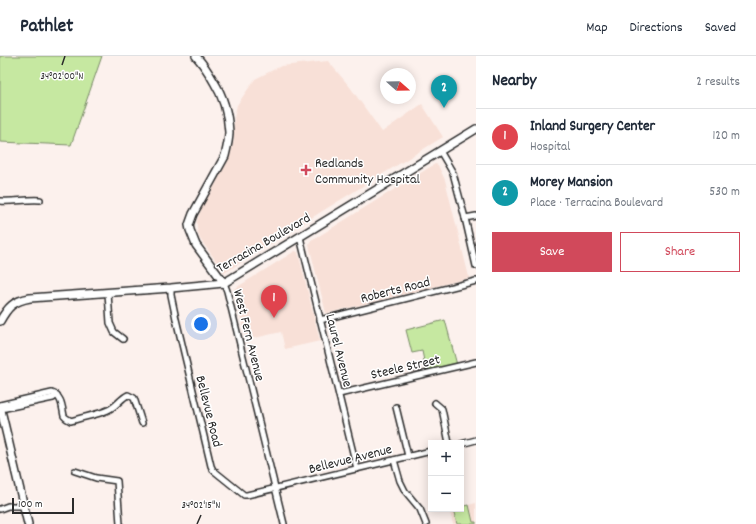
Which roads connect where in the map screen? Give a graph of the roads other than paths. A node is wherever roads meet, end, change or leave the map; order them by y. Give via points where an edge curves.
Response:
1 (196, 56) edge
2 (476, 129) edge
3 (440, 151) junction
4 (40, 200) dead end
5 (0, 201) edge
6 (476, 216) edge
7 (465, 218) junction
8 (300, 237) junction
9 (476, 266) edge
10 (476, 281) edge
11 (224, 283) junction
12 (171, 288) junction
13 (108, 293) junction
14 (320, 320) junction
15 (0, 321) edge
16 (123, 339) dead end
17 (476, 362) edge
18 (339, 394) junction
19 (435, 403) dead end
20 (0, 406) edge
21 (396, 407) dead end
22 (142, 423) dead end
23 (448, 440) edge
24 (476, 440) edge
25 (464, 443) edge
26 (428, 452) edge
27 (408, 456) junction
28 (394, 460) junction
29 (357, 469) junction
30 (75, 470) dead end
31 (275, 489) junction
32 (23, 506) junction
33 (0, 509) edge
34 (28, 524) edge
35 (120, 524) edge
36 (284, 524) edge
37 (426, 524) edge

1 - 11 main road, West Fern Avenue via 215,83 229,132 225,156 189,225 196,244
2 - 3 main road, Terracina Boulevard
3 - 7 street via 453,173
3 - 8 main road, Terracina Boulevard
4 - 5 street
6 - 7 street
7 - 9 street
8 - 11 main road, Terracina Boulevard
8 - 14 street, Laurel Avenue
10 - 14 street, Roberts Road
11 - 12 main road, Terracina Boulevard
11 - 31 street, West Fern Avenue
12 - 13 main road, Terracina Boulevard
12 - 31 street, Bellevue Road via 176,319 213,470 244,495
13 - 15 main road, Terracina Boulevard via 24,300 12,305
13 - 16 street via 110,323 114,332
14 - 18 street, Laurel Avenue
17 - 18 street, Steele Street
18 - 29 street, Laurel Avenue
19 - 23 street via 442,409
20 - 22 street via 53,398 57,395 64,416 70,421 109,410 128,395 134,398
20 - 32 main road
21 - 27 street
24 - 25 street
26 - 27 street, Bellevue Avenue
27 - 28 street, Bellevue Avenue
28 - 29 street, Bellevue Avenue
28 - 37 street via 405,491 420,509
29 - 31 street, Bellevue Avenue
30 - 35 street via 96,478 117,481
31 - 36 street, West Fern Avenue
32 - 33 street
32 - 34 main road

